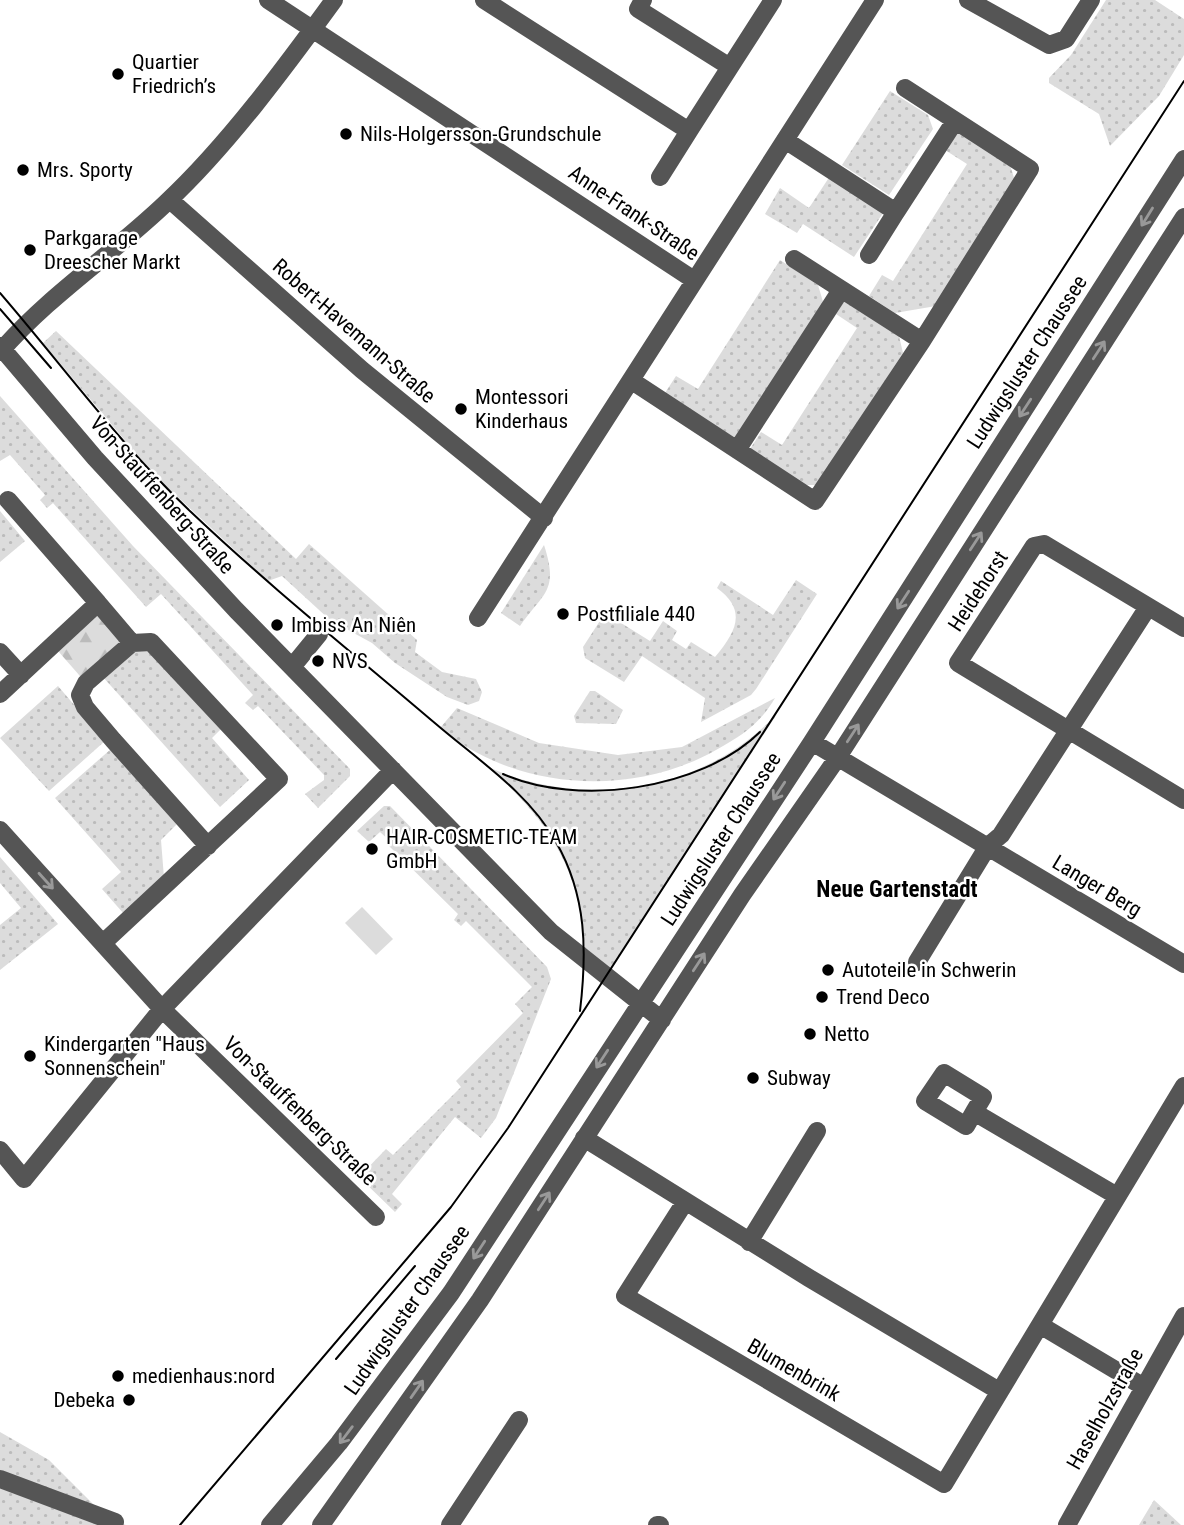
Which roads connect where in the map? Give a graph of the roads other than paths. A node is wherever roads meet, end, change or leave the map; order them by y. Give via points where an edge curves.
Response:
1 (268, 0) edge
2 (334, 0) edge
3 (484, 0) edge
4 (643, 0) edge
5 (772, 0) edge
6 (875, 0) edge
7 (968, 0) edge
8 (1091, 0) edge
9 (314, 30) junction
10 (730, 67) junction
11 (905, 88) dead end
12 (955, 121) junction
13 (689, 131) junction
14 (785, 141) junction
15 (1184, 159) edge
16 (660, 177) dead end
17 (170, 200) junction
18 (896, 212) junction
19 (1184, 217) edge
20 (869, 255) dead end
21 (794, 259) dead end
22 (694, 280) junction
23 (841, 290) junction
24 (922, 341) junction
25 (1, 349) edge
26 (632, 381) junction
27 (737, 450) junction
28 (8, 500) dead end
29 (544, 517) junction
30 (98, 603) junction
31 (1147, 607) junction
32 (478, 618) dead end
33 (1184, 628) edge
34 (319, 634) dead end
35 (132, 643) junction
36 (0, 652) edge
37 (292, 667) junction
38 (21, 674) junction
39 (0, 694) edge
40 (1068, 730) junction
41 (812, 742) junction
42 (838, 757) junction
43 (393, 770) junction
44 (1184, 800) edge
45 (0, 830) edge
46 (208, 846) junction
47 (988, 846) junction
48 (103, 943) junction
49 (917, 962) dead end
50 (1184, 964) edge
51 (639, 1002) junction
52 (162, 1009) junction
53 (662, 1020) junction
54 (1184, 1086) edge
55 (974, 1112) dead end
56 (817, 1131) dead end
57 (584, 1139) junction
58 (0, 1150) edge
59 (1117, 1196) junction
60 (685, 1202) junction
61 (376, 1217) dead end
62 (749, 1242) junction
63 (1184, 1316) edge
64 (1040, 1325) junction
65 (1144, 1387) junction
66 (999, 1391) junction
67 (519, 1420) dead end
68 (0, 1479) edge
69 (115, 1522) dead end
70 (270, 1525) edge
71 (321, 1525) edge
72 (450, 1525) edge
73 (1067, 1525) edge

1 - 9 street, Anne-Frank-Straße
2 - 9 street
3 - 13 street
4 - 10 street via 638,9
5 - 10 street
6 - 14 street
7 - 8 street via 1049,45 1066,38
9 - 17 street
9 - 22 street, Anne-Frank-Straße
10 - 13 street
11 - 12 street
12 - 18 street
12 - 24 street via 1030,169
13 - 16 street
14 - 18 street
14 - 22 street
15 -> 41 street, Ludwigsluster Chaussee
17 - 25 street
17 - 29 street, Robert-Havemann-Straße via 362,370
18 - 20 street
42 -> 19 street
21 - 23 street
22 - 26 street
23 - 24 street
23 - 27 street
24 - 27 street via 815,501
25 - 37 street, Von-Stauffenberg-Straße via 95,458
26 - 27 street
26 - 29 street
28 - 30 street
29 - 32 street
30 - 35 street
30 - 38 street
31 - 33 street, Heidehorst
31 - 40 street
31 - 40 street, Heidehorst via 1044,544 1034,546 958,663
34 - 37 street
35 - 46 street via 86,682 80,695 106,732
35 - 46 street via 151,642 279,779
36 - 38 street
37 - 43 street, Von-Stauffenberg-Straße
38 - 39 street
40 - 44 street, Heidehorst
40 - 47 street via 1001,835
41 - 42 street, Langer Berg
41 -> 51 street, Ludwigsluster Chaussee
42 - 47 street, Langer Berg
53 -> 42 street
43 - 51 street, Von-Stauffenberg-Straße via 551,932
43 - 52 street
45 -> 48 street, Von-Stauffenberg-Straße
46 - 48 street
47 - 49 street
47 - 50 street, Langer Berg
48 - 52 street, Von-Stauffenberg-Straße
51 - 53 street, Von-Stauffenberg-Straße
51 -> 70 street, Ludwigsluster Chaussee via 451,1293 339,1443
52 - 58 street via 24,1179
52 - 61 street, Von-Stauffenberg-Straße
53 - 57 street
54 - 59 street
55 - 59 street
56 - 62 street
57 - 60 street
71 -> 57 street via 480,1300
59 - 64 street
60 - 62 street
60 - 66 street, Blumenbrink via 625,1296 944,1484
62 - 66 street
63 - 65 street, Haselholzstraße
64 - 65 street
64 - 66 street, Blumenbrink
65 - 73 street, Haselholzstraße
67 - 72 street
68 - 69 street

